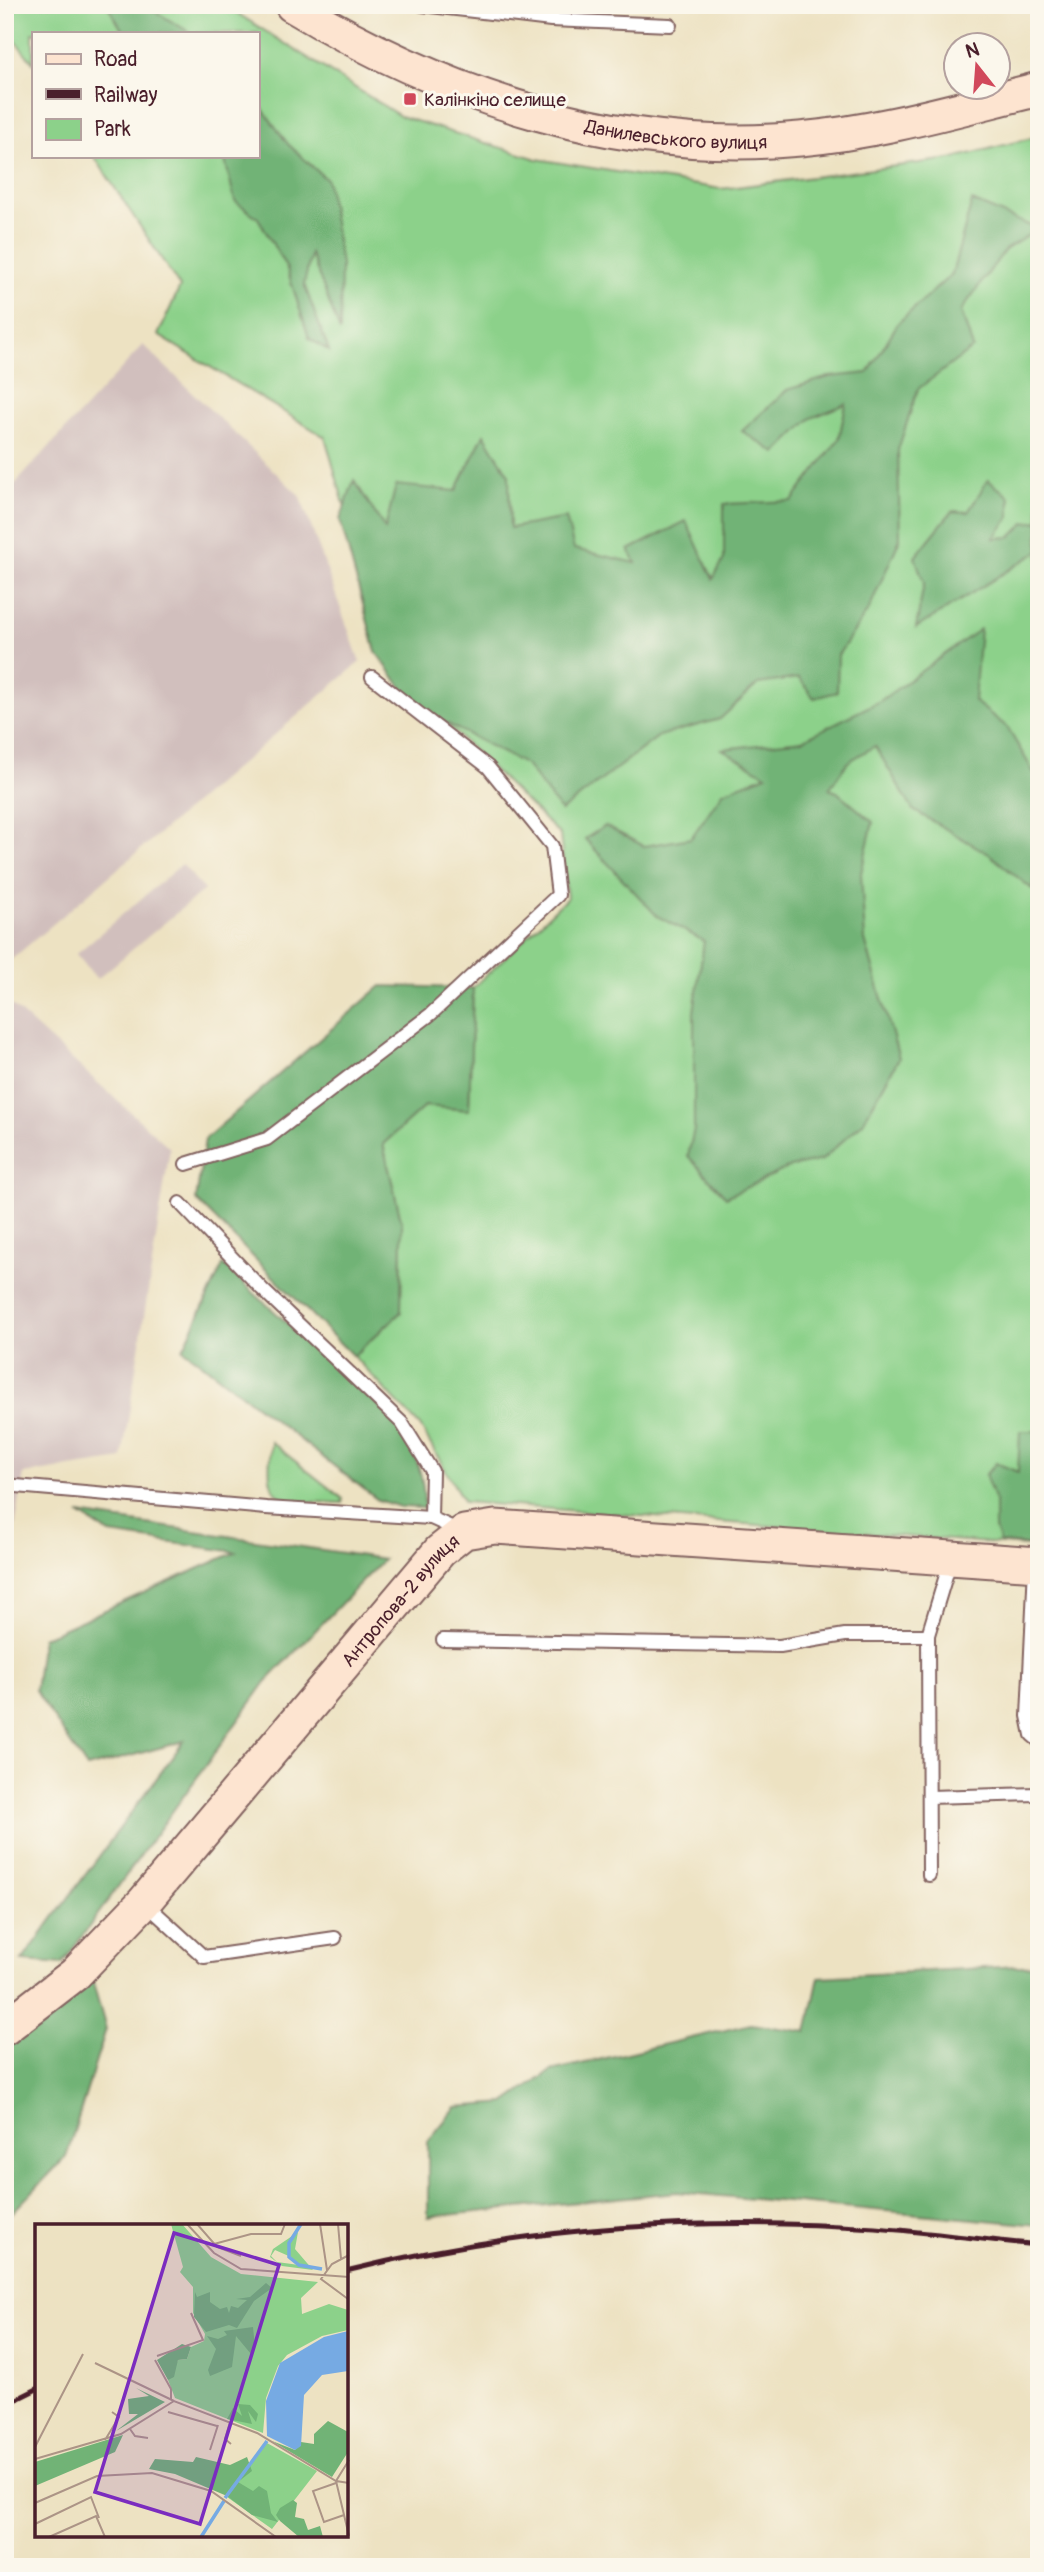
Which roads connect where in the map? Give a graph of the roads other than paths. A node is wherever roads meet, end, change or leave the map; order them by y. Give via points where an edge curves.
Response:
1 (292, 5) edge
2 (422, 5) edge
3 (544, 5) edge
4 (500, 13) junction
5 (670, 24) dead end
6 (1039, 89) edge
7 (372, 677) dead end
8 (186, 1164) dead end
9 (180, 1203) dead end
10 (5, 1486) edge
11 (431, 1518) junction
12 (464, 1532) junction
13 (951, 1558) junction
14 (1037, 1564) edge
15 (928, 1635) junction
16 (443, 1640) dead end
17 (1039, 1741) edge
18 (1039, 1794) edge
19 (929, 1797) junction
20 (929, 1875) dead end
21 (144, 1902) junction
22 (335, 1938) dead end
23 (5, 2028) edge

1 - 6 street, Данилевського вулиця via 373,49 506,105 622,134 712,143 802,139
2 - 4 lane
3 - 4 lane
4 - 5 lane
7 - 8 lane via 488,767 552,846 558,895 431,1014 267,1139
9 - 11 lane via 402,1423 432,1471
10 - 11 lane
11 - 12 lane
12 - 13 street, Антропова-2 вулиця via 495,1527
12 - 21 street, Антропова-2 вулиця via 440,1550
13 - 14 street, Антропова-2 вулиця
13 - 15 lane
14 - 17 lane via 1028,1716 1032,1735
15 - 16 lane via 845,1635 780,1646
15 - 19 lane
18 - 19 lane
19 - 20 lane
21 - 22 lane via 204,1958
21 - 23 street, Антропова-2 вулиця via 75,1974

